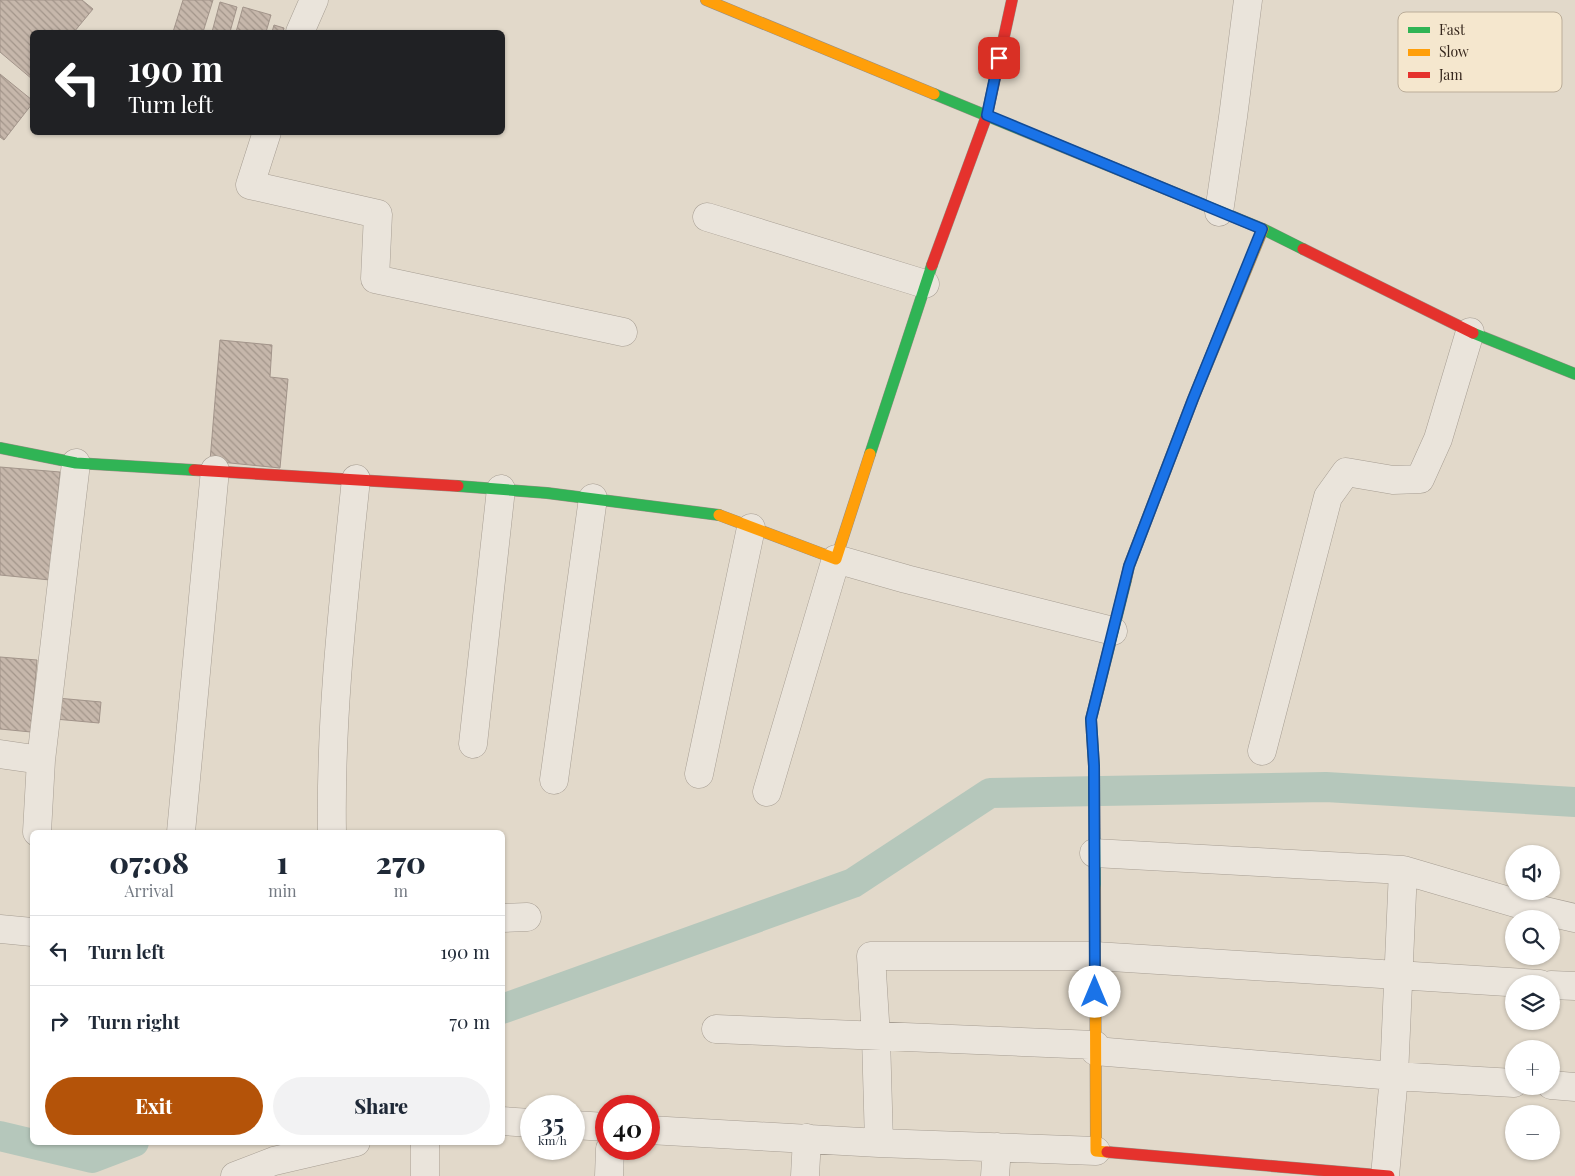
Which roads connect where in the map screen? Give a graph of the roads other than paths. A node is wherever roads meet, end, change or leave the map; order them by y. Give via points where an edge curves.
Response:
1 (314, 0) edge
2 (706, 0) edge
3 (1012, 0) edge
4 (1248, 0) edge
5 (301, 30) edge
6 (987, 115) junction
7 (266, 135) edge
8 (1219, 212) junction
9 (707, 217) dead end
10 (1262, 229) junction
11 (925, 284) junction
12 (623, 332) dead end
13 (1470, 332) junction
14 (1573, 368) edge
15 (0, 448) edge
16 (76, 463) junction
17 (215, 470) junction
18 (356, 478) junction
19 (501, 489) junction
20 (593, 498) junction
21 (751, 528) junction
22 (836, 559) junction
23 (1113, 632) junction
24 (472, 744) dead end
25 (1262, 752) dead end
26 (0, 754) edge
27 (41, 760) junction
28 (700, 774) dead end
29 (554, 780) dead end
30 (767, 792) dead end
31 (37, 830) edge
32 (181, 830) edge
33 (332, 830) edge
34 (1094, 853) junction
35 (1403, 870) junction
36 (1575, 918) edge
37 (30, 925) edge
38 (0, 929) edge
39 (1095, 956) junction
40 (1397, 974) junction
41 (1505, 982) edge
42 (1560, 985) edge
43 (1575, 986) edge
44 (716, 1029) dead end
45 (876, 1037) junction
46 (1095, 1048) junction
47 (1394, 1076) junction
48 (1505, 1082) edge
49 (1560, 1085) edge
50 (1575, 1086) edge
51 (505, 1121) edge
52 (520, 1122) edge
53 (660, 1131) edge
54 (807, 1138) junction
55 (879, 1143) junction
56 (343, 1145) edge
57 (425, 1145) edge
58 (997, 1147) junction
59 (1096, 1150) junction
60 (610, 1160) edge
61 (1206, 1168) edge
62 (235, 1176) edge
63 (425, 1176) edge
64 (609, 1176) edge
65 (805, 1176) edge
66 (995, 1176) edge
67 (1385, 1176) edge
68 (1389, 1176) edge

1 - 5 street
2 - 6 street
3 - 6 street
4 - 8 street
6 - 8 street
6 - 11 street
7 - 12 street via 250,185 378,214 375,279
8 - 10 street
9 - 11 street
10 - 13 street
10 - 23 street via 1129,566
11 - 22 street
13 - 14 street
13 - 25 street via 1438,439 1420,479 1393,480 1346,472 1328,497
15 - 16 street
16 - 17 street
16 - 27 street
17 - 18 street
17 - 32 street
18 - 19 street
18 - 33 street via 336,687
19 - 20 street
19 - 24 street
20 - 21 street via 722,514
20 - 29 street
21 - 22 street
21 - 28 street
22 - 23 street
22 - 30 street
23 - 34 street via 1091,719
26 - 27 street
27 - 31 street
34 - 35 street
34 - 39 street
35 - 36 street
35 - 40 street
37 - 38 street
39 - 40 street
39 - 45 street via 871,956
39 - 46 street
40 - 41 street
40 - 47 street
42 - 43 street
44 - 45 street
45 - 46 street
45 - 55 street
46 - 47 street
46 - 59 street
47 - 48 street
47 - 67 street
49 - 50 street
51 - 52 street
53 - 54 street
54 - 55 street
54 - 65 street
55 - 58 street
56 - 62 street via 274,1161
57 - 63 street
58 - 59 street
58 - 66 street
59 - 61 street
60 - 64 street
61 - 67 street
67 - 68 street

